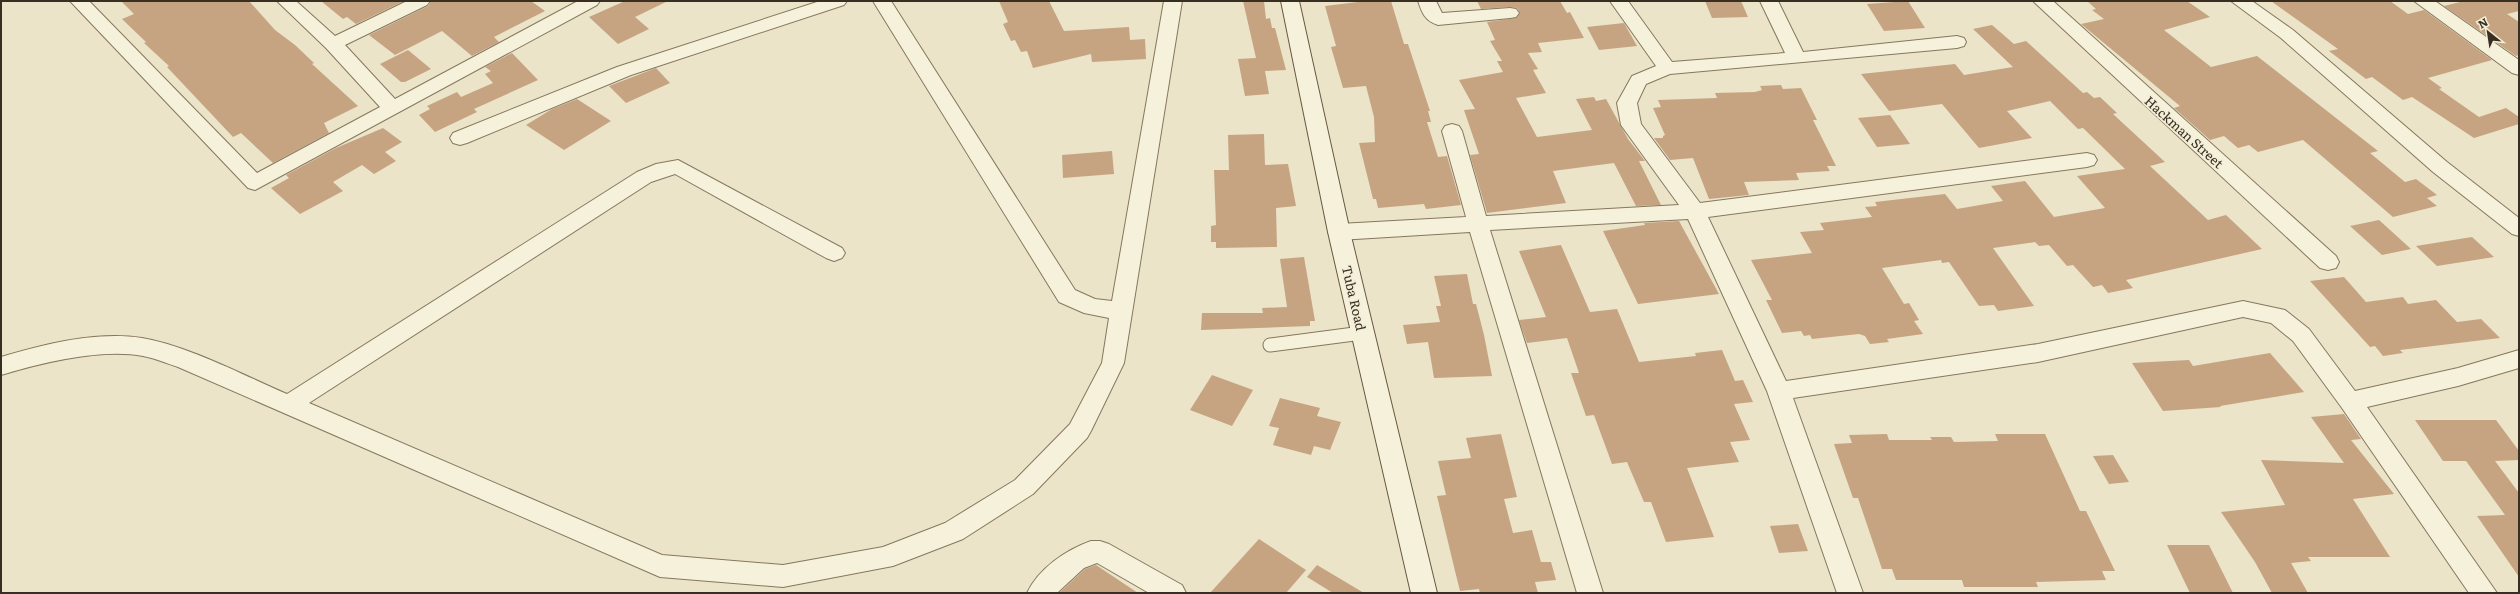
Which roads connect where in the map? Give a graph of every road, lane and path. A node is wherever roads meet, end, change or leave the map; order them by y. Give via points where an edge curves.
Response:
1 (79, 1) edge
2 (286, 1) edge
3 (421, 1) edge
4 (590, 1) edge
5 (838, 1) edge
6 (882, 1) edge
7 (1173, 1) edge
8 (1290, 1) edge
9 (1427, 1) edge
10 (1619, 1) edge
11 (1769, 1) edge
12 (2042, 1) edge
13 (2240, 1) edge
14 (2423, 1) edge
15 (1510, 13) dead end
16 (1957, 42) dead end
17 (333, 44) junction
18 (1797, 58) junction
19 (1667, 68) junction
20 (2519, 69) edge
21 (392, 109) junction
22 (1452, 131) dead end
23 (460, 138) dead end
24 (2087, 160) dead end
25 (1695, 211) junction
26 (1478, 224) junction
27 (2519, 229) edge
28 (1339, 232) junction
29 (834, 253) dead end
30 (2328, 262) dead end
31 (1122, 312) junction
32 (1362, 333) junction
33 (1270, 345) dead end
34 (2519, 359) edge
35 (1, 366) edge
36 (1779, 391) junction
37 (2350, 401) junction
38 (288, 405) junction
39 (1040, 593) edge
40 (1173, 593) edge
41 (1424, 593) edge
42 (1590, 593) edge
43 (1850, 593) edge
44 (2484, 593) edge

1 - 21 street via 255,183
2 - 17 street
3 - 17 street
4 - 21 street
5 - 23 street via 624,71
6 - 31 street via 1067,296 1092,307
7 - 31 street
8 - 28 street, Tuba Road
9 - 15 street via 1431,12 1438,19
10 - 19 street
11 - 18 street
12 - 30 street, Hackman Street
13 - 27 street via 2287,34 2440,167
14 - 20 street
16 - 18 street
17 - 21 street
18 - 19 street
19 - 25 street via 1639,80 1627,103 1631,125
22 - 26 street
24 - 25 street
25 - 26 street
25 - 36 street
26 - 28 street
26 - 42 street
28 - 32 street, Tuba Road
29 - 38 street via 678,168 663,169 644,177
31 - 38 street via 1113,362 1079,431 1024,487 954,531 884,558 783,576 660,566
32 - 33 lane
32 - 41 street, Tuba Road
34 - 37 street via 2458,377
35 - 38 street via 31,357 94,346 142,347 185,360
36 - 37 street via 2038,353 2243,309 2277,316 2301,335
36 - 43 street
37 - 44 street
39 - 40 street via 1081,555 1091,551 1100,552

